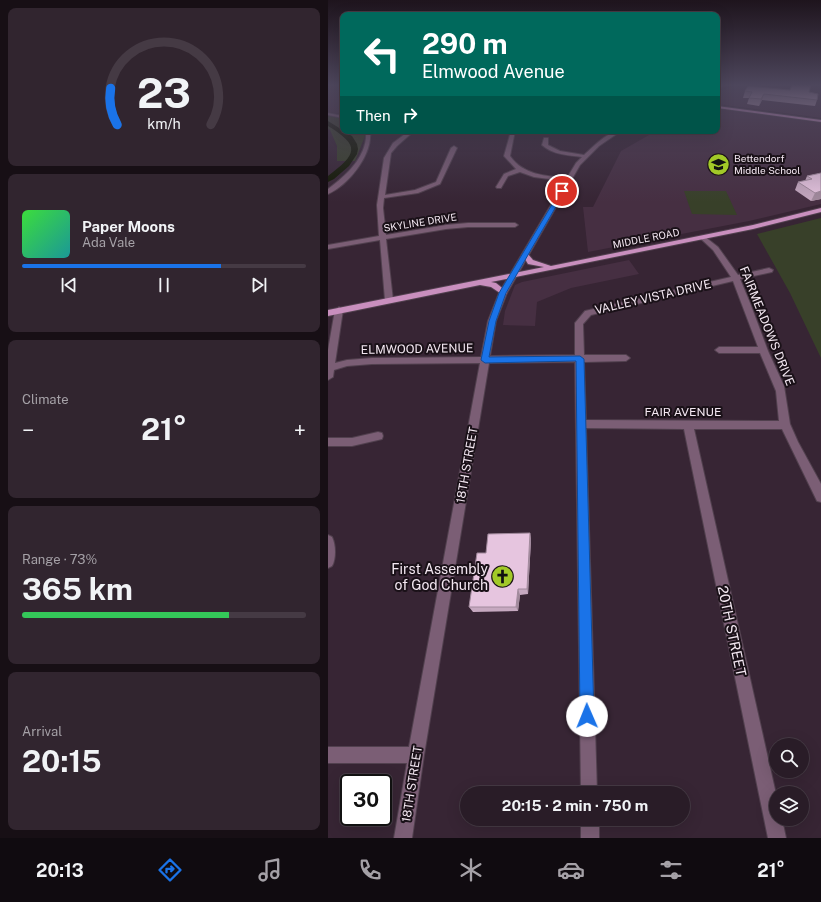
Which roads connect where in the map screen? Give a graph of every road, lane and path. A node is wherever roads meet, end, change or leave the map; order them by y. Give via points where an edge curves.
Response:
1 (368, 134) edge
2 (408, 134) edge
3 (512, 134) edge
4 (614, 134) edge
5 (546, 139) dead end
6 (454, 148) dead end
7 (583, 156) junction
8 (519, 170) junction
9 (569, 180) junction
10 (499, 187) dead end
11 (328, 192) edge
12 (381, 198) junction
13 (821, 210) edge
14 (515, 225) dead end
15 (384, 238) junction
16 (702, 238) junction
17 (328, 247) edge
18 (525, 254) junction
19 (552, 267) junction
20 (769, 270) dead end
21 (513, 275) junction
22 (737, 278) junction
23 (474, 283) junction
24 (503, 293) junction
25 (389, 300) junction
26 (339, 310) junction
27 (328, 313) edge
28 (719, 350) dead end
29 (764, 350) junction
30 (626, 358) dead end
31 (580, 359) junction
32 (485, 360) junction
33 (329, 368) edge
34 (328, 377) edge
35 (581, 424) junction
36 (688, 425) junction
37 (785, 425) junction
38 (378, 436) dead end
39 (328, 442) edge
40 (821, 497) edge
41 (328, 541) edge
42 (328, 562) edge
43 (328, 755) edge
44 (416, 755) junction
45 (589, 786) edge
46 (590, 826) edge
47 (403, 838) edge
48 (590, 838) edge
49 (777, 838) edge

1 - 11 street via 362,159 344,180
2 - 12 street via 388,151
3 - 8 street via 507,156 510,163
4 - 7 street, 18TH STREET
5 - 7 street via 545,145 548,148 565,154
6 - 12 street via 438,183 416,192
7 - 9 street, 18TH STREET
8 - 9 street
8 - 10 street via 506,175
9 - 18 street, 18TH STREET
12 - 15 street
13 - 16 main road, MIDDLE ROAD
14 - 15 street, SKYLINE DRIVE via 446,227
15 - 17 street, SKYLINE DRIVE
15 - 25 street
16 - 19 main road, MIDDLE ROAD
16 - 22 street, FAIRMEADOWS DRIVE via 726,261
18 - 19 main road via 531,262
18 - 21 street, 18TH STREET
19 - 21 main road, MIDDLE ROAD
20 - 22 street, VALLEY VISTA DRIVE
21 - 23 main road, MIDDLE ROAD
21 - 24 street, 18TH STREET
22 - 29 street, FAIRMEADOWS DRIVE
22 - 31 street, VALLEY VISTA DRIVE via 588,313 579,323
23 - 24 main road, MIDDLE ROAD via 493,285
23 - 25 main road, MIDDLE ROAD
24 - 32 street, 18TH STREET via 492,321
25 - 26 main road, MIDDLE ROAD
26 - 27 main road, MIDDLE ROAD
26 - 33 street
28 - 29 street
29 - 37 street, FAIRMEADOWS DRIVE via 781,392
30 - 31 street, ELMWOOD AVENUE
31 - 32 street, ELMWOOD AVENUE
31 - 35 street, VALLEY VISTA DRIVE
32 - 33 street, ELMWOOD AVENUE via 372,361 347,363
32 - 44 street, 18TH STREET
33 - 34 street
35 - 36 street, FAIR AVENUE
35 - 45 street, VALLEY VISTA DRIVE
36 - 37 street, FAIR AVENUE
36 - 49 street, 20TH STREET
37 - 40 street, FAIRMEADOWS DRIVE
38 - 39 street via 352,442
41 - 42 street
43 - 44 street
44 - 47 street, 18TH STREET
46 - 48 street

